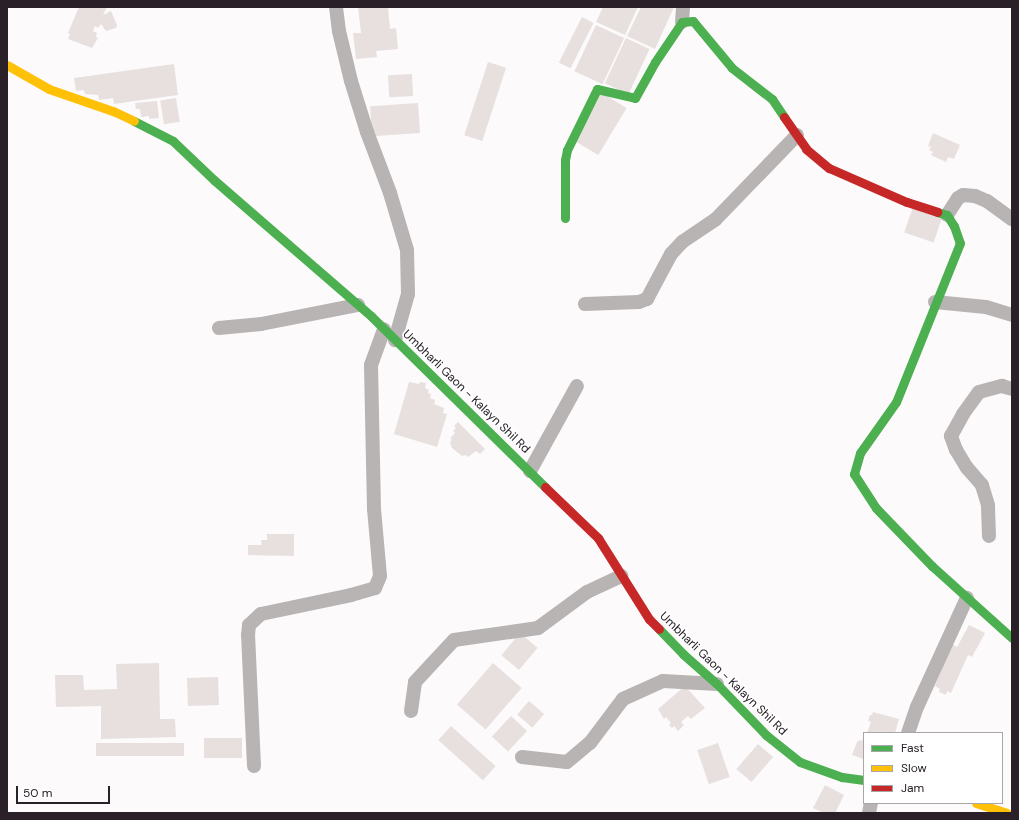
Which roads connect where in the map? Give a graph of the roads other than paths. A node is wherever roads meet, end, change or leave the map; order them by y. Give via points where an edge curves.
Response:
1 (336, 7) edge
2 (683, 7) edge
3 (682, 22) junction
4 (7, 65) edge
5 (797, 135) junction
6 (947, 215) junction
7 (565, 218) dead end
8 (1012, 219) edge
9 (935, 302) junction
10 (585, 304) dead end
11 (358, 305) junction
12 (1012, 315) edge
13 (219, 328) dead end
14 (384, 329) junction
15 (395, 340) junction
16 (577, 386) dead end
17 (1012, 389) edge
18 (530, 471) junction
19 (989, 536) dead end
20 (622, 576) junction
21 (967, 598) junction
22 (1012, 638) edge
23 (718, 684) junction
24 (411, 711) dead end
25 (908, 732) edge
26 (522, 757) dead end
27 (254, 766) dead end
28 (863, 780) edge
29 (977, 807) edge
30 (1006, 813) edge

1 - 15 street via 351,81 407,250 408,294
2 - 3 street
3 - 5 street via 693,21 732,68 772,99
3 - 7 street via 635,98 597,89 571,140 565,160
4 - 11 street, Umbharli Gaon - Kalayn Shil Rd via 49,89 113,110 172,141
5 - 6 street via 806,149 829,168 907,202
5 - 10 street via 715,220 682,242 671,254 647,299 639,302
6 - 8 street via 958,198 963,195 987,201
6 - 9 street via 960,242
9 - 12 street via 986,307
9 - 21 street via 896,402 860,453 854,474 876,508
11 - 13 street via 261,324
11 - 14 street, Umbharli Gaon - Kalayn Shil Rd
14 - 15 street, Umbharli Gaon - Kalayn Shil Rd
14 - 27 street via 371,365 374,508 380,576 375,588 261,614 250,625 248,635
15 - 18 street, Umbharli Gaon - Kalayn Shil Rd
16 - 18 street
17 - 19 street via 1002,386 979,392 951,436 967,468 982,485 988,505
18 - 20 street, Umbharli Gaon - Kalayn Shil Rd via 598,538
20 - 23 street, Umbharli Gaon - Kalayn Shil Rd via 649,619 683,654
20 - 24 street via 587,592 538,628 454,640 415,682
21 - 22 street
21 - 25 street via 917,707
23 - 26 street via 663,681 622,700 590,743 567,762
23 - 28 street, Umbharli Gaon - Kalayn Shil Rd via 766,735 800,762 842,776
29 - 30 street

